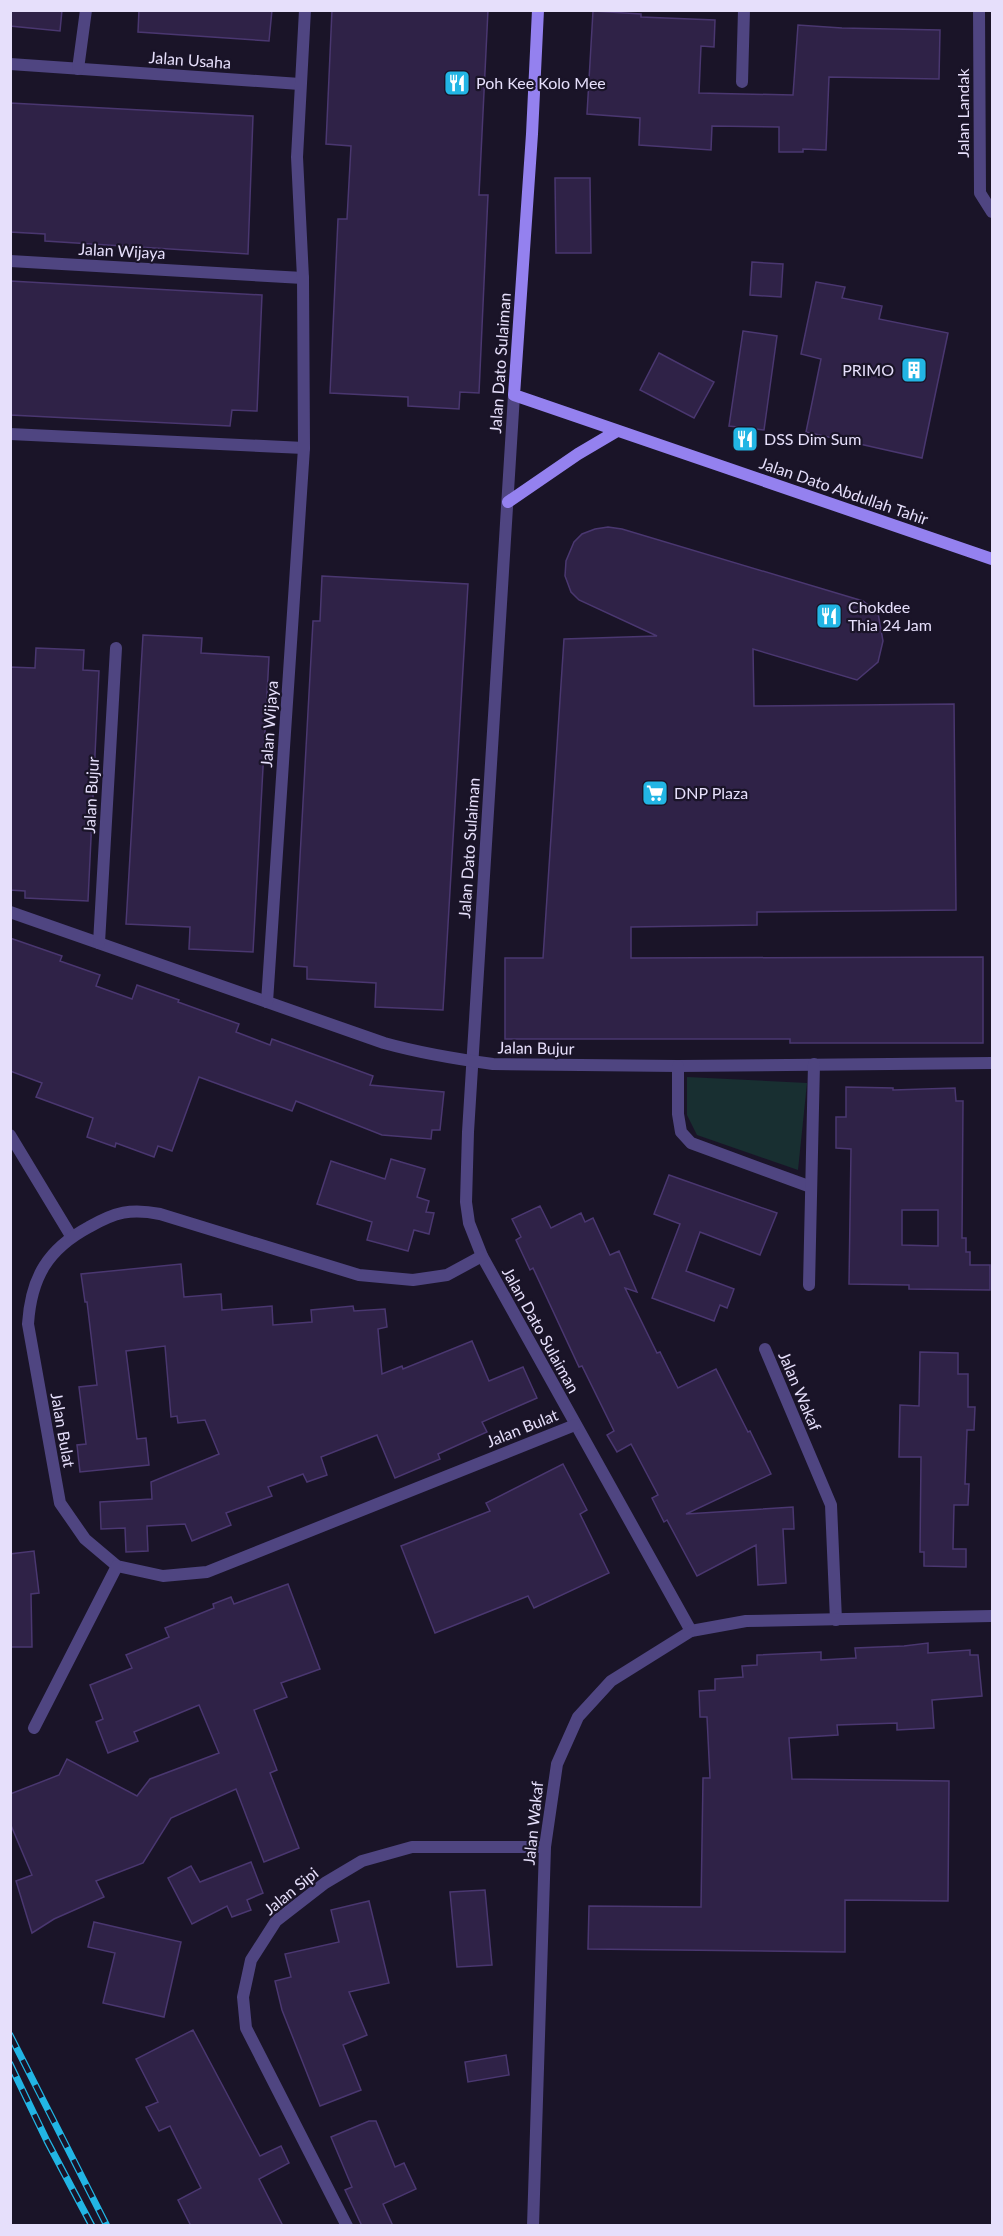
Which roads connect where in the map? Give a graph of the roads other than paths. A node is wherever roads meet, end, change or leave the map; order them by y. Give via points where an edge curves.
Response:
1 (86, 10) edge
2 (305, 10) edge
3 (538, 10) edge
4 (744, 10) edge
5 (979, 10) edge
6 (10, 64) edge
7 (78, 69) junction
8 (742, 82) dead end
9 (300, 84) junction
10 (993, 212) edge
11 (10, 261) edge
12 (303, 278) junction
13 (514, 395) junction
14 (617, 430) junction
15 (10, 434) edge
16 (304, 448) junction
17 (508, 502) junction
18 (993, 559) edge
19 (116, 648) dead end
20 (10, 912) edge
21 (99, 943) junction
22 (267, 1002) junction
23 (472, 1061) junction
24 (993, 1063) edge
25 (814, 1064) junction
26 (678, 1066) junction
27 (10, 1135) edge
28 (811, 1187) junction
29 (71, 1236) junction
30 (482, 1256) junction
31 (810, 1285) dead end
32 (765, 1349) dead end
33 (574, 1425) junction
34 (117, 1566) junction
35 (993, 1616) edge
36 (836, 1620) junction
37 (692, 1631) junction
38 (34, 1728) dead end
39 (545, 1847) junction
40 (347, 2226) edge
41 (533, 2226) edge

1 - 7 street
2 - 9 street, Jalan Wijaya
3 - 13 street, Jalan Dato Sulaiman
4 - 8 street
5 - 10 street, Jalan Landak via 980,193
6 - 7 street, Jalan Usaha
7 - 9 street, Jalan Usaha
9 - 12 street, Jalan Wijaya via 297,184
11 - 12 street, Jalan Wijaya
12 - 16 street, Jalan Wijaya
13 - 14 street, Jalan Dato Abdullah Tahir
13 - 17 street, Jalan Dato Sulaiman
14 - 17 street
14 - 18 street, Jalan Dato Abdullah Tahir
15 - 16 street
16 - 22 street, Jalan Wijaya
17 - 23 street, Jalan Dato Sulaiman
19 - 21 street, Jalan Bujur
20 - 21 street, Jalan Bujur
21 - 22 street, Jalan Bujur
22 - 23 street, Jalan Bujur via 384,1043
23 - 26 street, Jalan Bujur
23 - 30 street, Jalan Dato Sulaiman via 466,1202 469,1223
24 - 25 street, Jalan Bujur
25 - 26 street, Jalan Bujur
25 - 28 street
26 - 28 street via 681,1132 691,1143
27 - 29 street
28 - 31 street
29 - 30 street, Jalan Bulat via 106,1218 139,1210 358,1275 412,1280 447,1275
29 - 34 street, Jalan Bulat via 50,1255 36,1281 28,1324 60,1503 85,1539
30 - 33 street, Jalan Dato Sulaiman
32 - 36 street, Jalan Wakaf via 831,1505
33 - 34 street, Jalan Bulat via 207,1572 163,1575
33 - 37 street, Jalan Dato Sulaiman
34 - 38 street
35 - 36 street, Jalan Wakaf
36 - 37 street, Jalan Wakaf via 746,1621
37 - 39 street, Jalan Wakaf via 611,1681 578,1717 557,1764
39 - 40 street, Jalan Sipi via 412,1847 362,1861 325,1883 276,1921 251,1960 243,1997 246,2028
39 - 41 street, Jalan Wakaf

